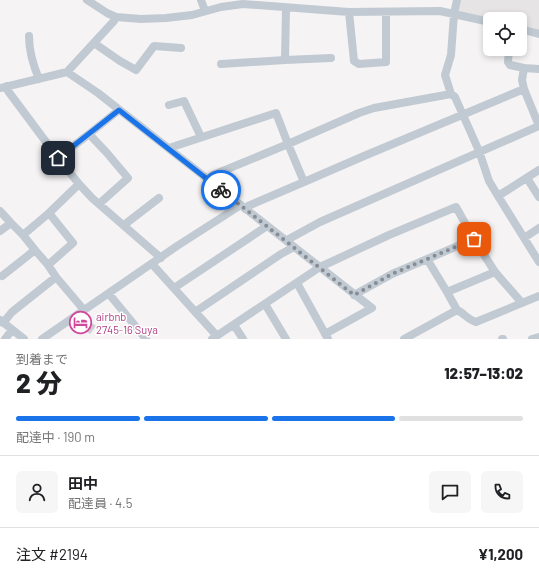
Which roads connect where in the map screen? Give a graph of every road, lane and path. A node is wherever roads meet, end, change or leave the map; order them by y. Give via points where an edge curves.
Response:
1 (87, 0) edge
2 (201, 0) edge
3 (457, 0) edge
4 (242, 2) edge
5 (286, 8) junction
6 (205, 11) junction
7 (349, 12) junction
8 (386, 12) junction
9 (454, 14) junction
10 (116, 17) junction
11 (483, 20) edge
12 (527, 31) edge
13 (539, 34) edge
14 (29, 36) dead end
15 (94, 43) junction
16 (180, 48) dead end
17 (508, 56) edge
18 (331, 58) dead end
19 (285, 60) junction
20 (221, 64) dead end
21 (524, 68) junction
22 (539, 69) edge
23 (67, 72) junction
24 (39, 79) junction
25 (3, 87) edge
26 (524, 89) junction
27 (451, 94) junction
28 (169, 105) dead end
29 (119, 110) junction
30 (462, 114) junction
31 (539, 126) edge
32 (89, 134) junction
33 (200, 138) junction
34 (288, 144) junction
35 (169, 148) junction
36 (479, 152) junction
37 (58, 158) junction
38 (539, 170) edge
39 (527, 178) junction
40 (207, 179) junction
41 (304, 182) junction
42 (79, 184) junction
43 (498, 196) junction
44 (539, 197) edge
45 (158, 198) dead end
46 (99, 204) junction
47 (243, 207) junction
48 (0, 210) edge
49 (49, 213) junction
50 (11, 223) junction
51 (124, 225) junction
52 (267, 226) junction
53 (539, 228) edge
54 (0, 231) edge
55 (23, 235) junction
56 (524, 238) junction
57 (474, 239) junction
58 (287, 240) junction
59 (294, 247) junction
60 (35, 250) junction
61 (161, 258) junction
62 (427, 259) junction
63 (539, 262) edge
64 (152, 264) junction
65 (48, 265) junction
66 (320, 267) junction
67 (495, 272) junction
68 (2, 276) dead end
69 (56, 277) junction
70 (297, 283) junction
71 (174, 288) junction
72 (447, 292) junction
73 (109, 294) junction
74 (354, 295) junction
75 (539, 296) edge
76 (522, 303) junction
77 (265, 304) junction
78 (84, 310) junction
79 (457, 310) junction
80 (195, 312) junction
81 (2, 321) edge
82 (234, 324) junction
83 (12, 330) junction
84 (327, 336) edge
85 (539, 336) edge
86 (215, 338) edge
87 (408, 338) edge
88 (5, 339) edge
89 (24, 339) edge
90 (42, 339) edge
91 (146, 339) edge
92 (243, 339) edge
93 (286, 339) edge
94 (532, 339) edge

1 - 10 street
2 - 6 street
3 - 9 street
4 - 5 street
4 - 6 street
5 - 7 street
5 - 19 street
6 - 10 street via 166,18
7 - 8 street
7 - 8 street via 354,61 359,64 386,62
8 - 9 street via 440,11
9 - 11 street
9 - 27 street via 446,75
10 - 15 street
12 - 13 street
14 - 24 street via 29,45
15 - 16 street via 136,70 154,46
15 - 23 street
17 - 21 street via 510,65
18 - 19 street
19 - 20 street
21 - 22 street
21 - 26 street
23 - 24 street
23 - 29 street
24 - 25 street
25 - 37 street
26 - 30 street
26 - 31 street
27 - 30 street
27 - 34 street via 374,108
28 - 33 street via 184,101
29 - 32 street
29 - 35 street
30 - 36 street
30 - 41 street
31 - 36 street
32 - 37 street
32 - 46 street via 128,178
33 - 34 street via 276,112
33 - 35 street
34 - 40 street
34 - 41 street
35 - 40 street
36 - 43 street
36 - 58 street via 320,222
37 - 42 street
38 - 39 street
39 - 43 street
39 - 44 street
40 - 47 street
41 - 47 street
42 - 46 street
42 - 49 street
43 - 56 street
45 - 51 street
46 - 51 street
47 - 52 street
47 - 61 street
48 - 50 street
49 - 55 street
49 - 65 street via 73,243
50 - 54 street
50 - 55 street
51 - 61 street
52 - 58 street
52 - 71 street
53 - 56 street
55 - 60 street
56 - 63 street
57 - 62 street
57 - 66 street via 456,207
57 - 67 street
58 - 59 street
59 - 66 street
59 - 80 street
60 - 65 street
60 - 68 street
61 - 64 street
62 - 72 street
62 - 74 street via 392,274
64 - 71 street
64 - 73 street
65 - 69 street
66 - 70 street
66 - 74 street
67 - 72 street
67 - 76 street
69 - 78 street
69 - 81 street
70 - 77 street
70 - 84 street
71 - 80 street
72 - 79 street
73 - 78 street
73 - 91 street
74 - 84 street via 372,308
75 - 76 street
76 - 79 street via 476,322
77 - 82 street
77 - 93 street
78 - 90 street
79 - 87 street
80 - 86 street
81 - 83 street
82 - 86 street
82 - 92 street
83 - 88 street
83 - 89 street
85 - 94 street

